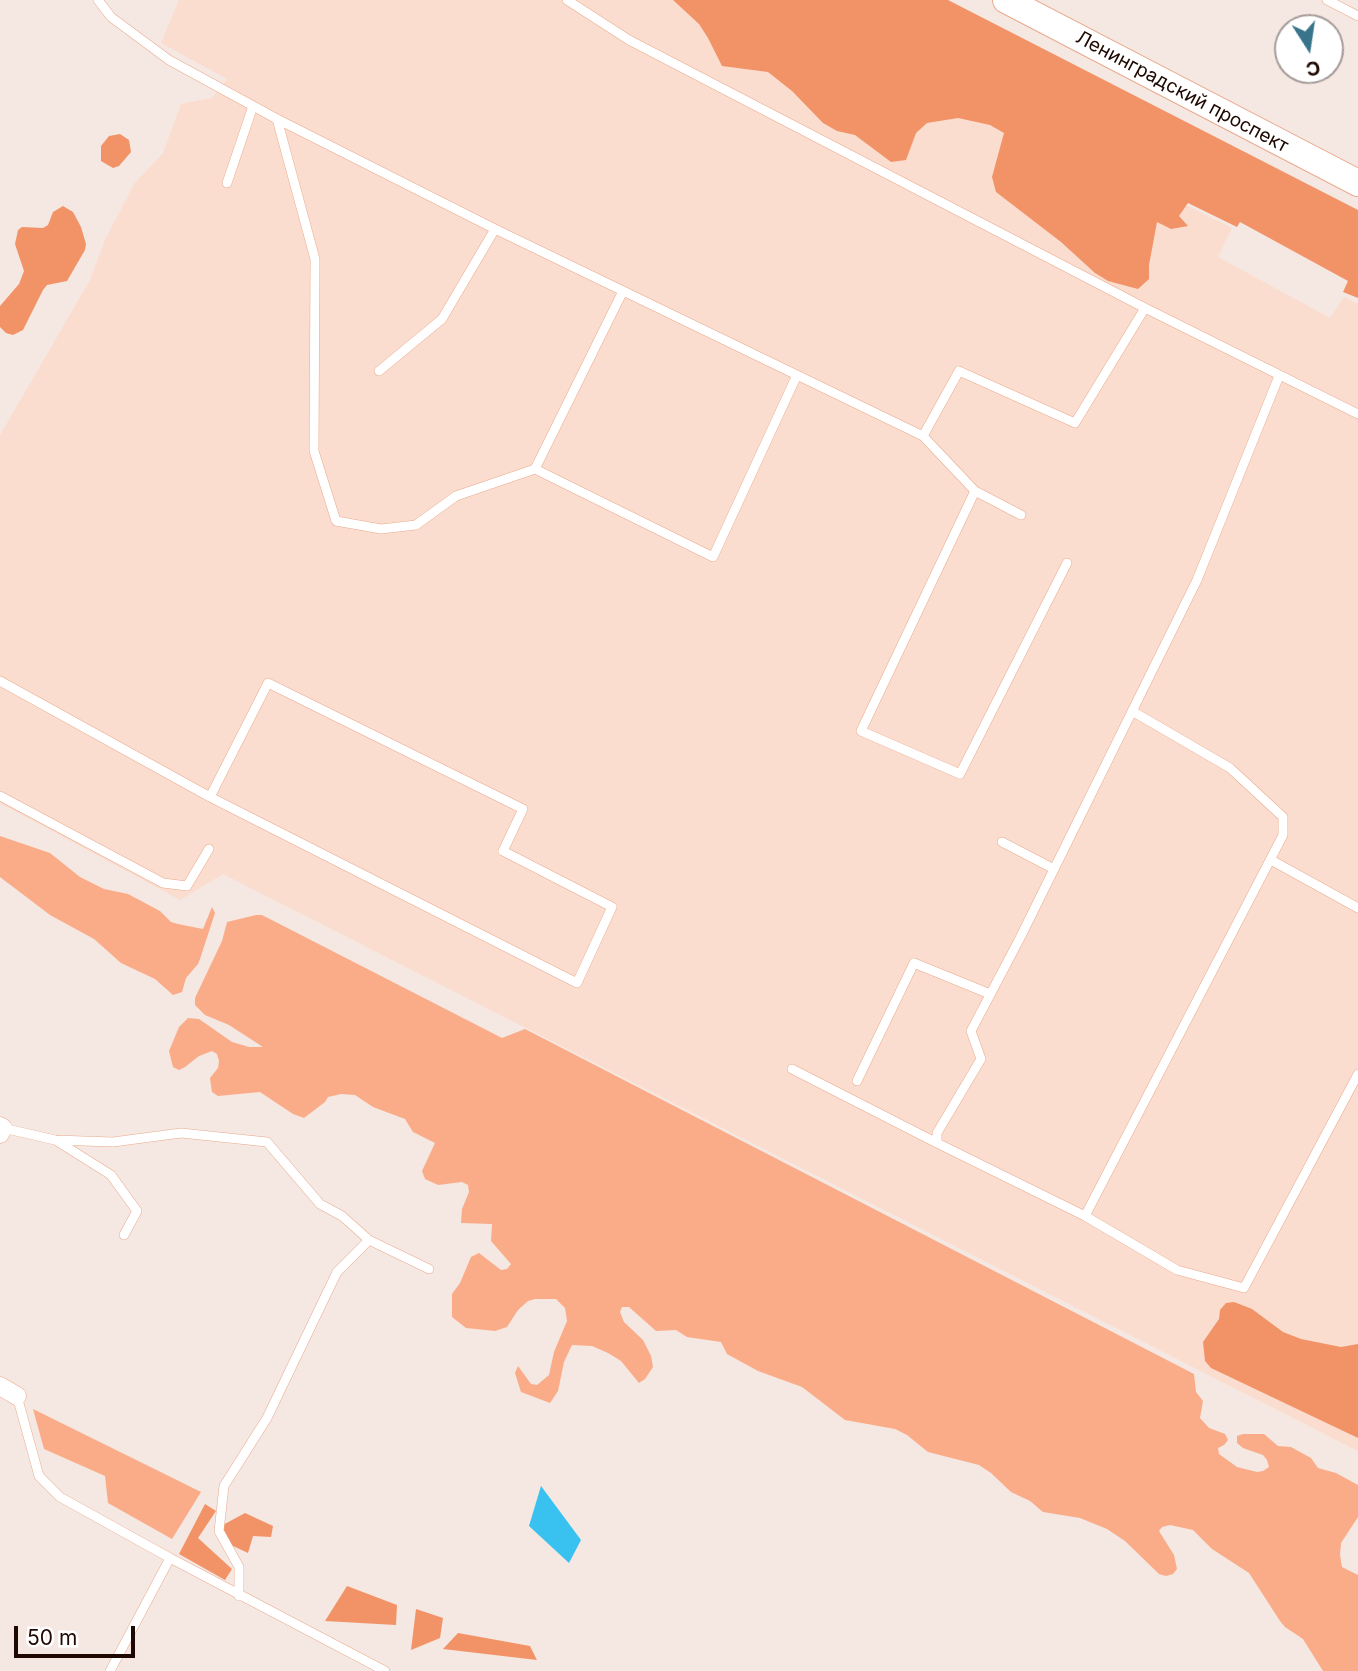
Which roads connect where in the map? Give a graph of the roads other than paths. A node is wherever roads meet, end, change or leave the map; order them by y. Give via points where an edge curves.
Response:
1 (98, 0) edge
2 (567, 0) edge
3 (1006, 0) edge
4 (1327, 0) edge
5 (1358, 16) edge
6 (253, 106) junction
7 (277, 119) junction
8 (227, 183) dead end
9 (1358, 183) edge
10 (495, 229) junction
11 (623, 291) junction
12 (1145, 308) junction
13 (379, 371) dead end
14 (797, 375) junction
15 (1279, 376) junction
16 (1358, 414) edge
17 (923, 436) junction
18 (535, 469) junction
19 (975, 491) junction
20 (1021, 515) dead end
21 (1067, 563) dead end
22 (0, 681) edge
23 (1132, 711) junction
24 (0, 796) edge
25 (209, 797) junction
26 (1002, 842) dead end
27 (209, 849) dead end
28 (1270, 860) junction
29 (1054, 869) junction
30 (1358, 908) edge
31 (990, 994) junction
32 (792, 1069) dead end
33 (1358, 1074) edge
34 (857, 1081) dead end
35 (1, 1129) edge
36 (55, 1140) junction
37 (937, 1143) junction
38 (1085, 1216) junction
39 (124, 1235) dead end
40 (369, 1240) junction
41 (429, 1269) dead end
42 (0, 1386) edge
43 (17, 1396) joint
44 (170, 1558) junction
45 (239, 1596) junction
46 (110, 1671) edge
47 (385, 1671) edge

1 - 6 lane via 111,17 169,60
2 - 12 lane via 629,40
3 - 9 main road, Ленинградский проспект
4 - 5 lane
6 - 7 lane
6 - 8 lane
7 - 10 lane
7 - 18 lane via 315,259 314,450 336,520 381,529 416,525 456,496
10 - 11 lane
10 - 13 lane via 442,319
11 - 14 lane
11 - 18 lane
12 - 15 lane
12 - 17 lane via 1075,423 959,371
14 - 17 lane
14 - 18 lane via 713,557
15 - 16 lane
15 - 23 lane via 1196,580
17 - 19 lane
19 - 20 lane
19 - 21 lane via 861,731 960,774
22 - 25 lane
23 - 28 lane via 1230,768 1283,817 1283,835
23 - 29 lane
24 - 27 lane via 163,884 187,886
25 - 25 lane via 577,983 611,907 503,851 523,809 268,683
26 - 29 lane
28 - 30 lane
28 - 38 lane
29 - 31 lane
31 - 34 lane via 914,963
31 - 37 lane via 971,1031 981,1059 937,1133
32 - 37 lane
33 - 38 lane via 1244,1288 1177,1270
35 - 36 lane
36 - 39 lane via 111,1175 137,1211
36 - 40 lane via 113,1142 181,1133 267,1142 320,1204
37 - 38 lane
40 - 41 lane
40 - 45 lane via 337,1272 267,1418 224,1486 219,1531 239,1567
42 - 43 street
43 - 44 lane via 39,1476 60,1497
44 - 45 lane
44 - 46 lane
45 - 47 lane

